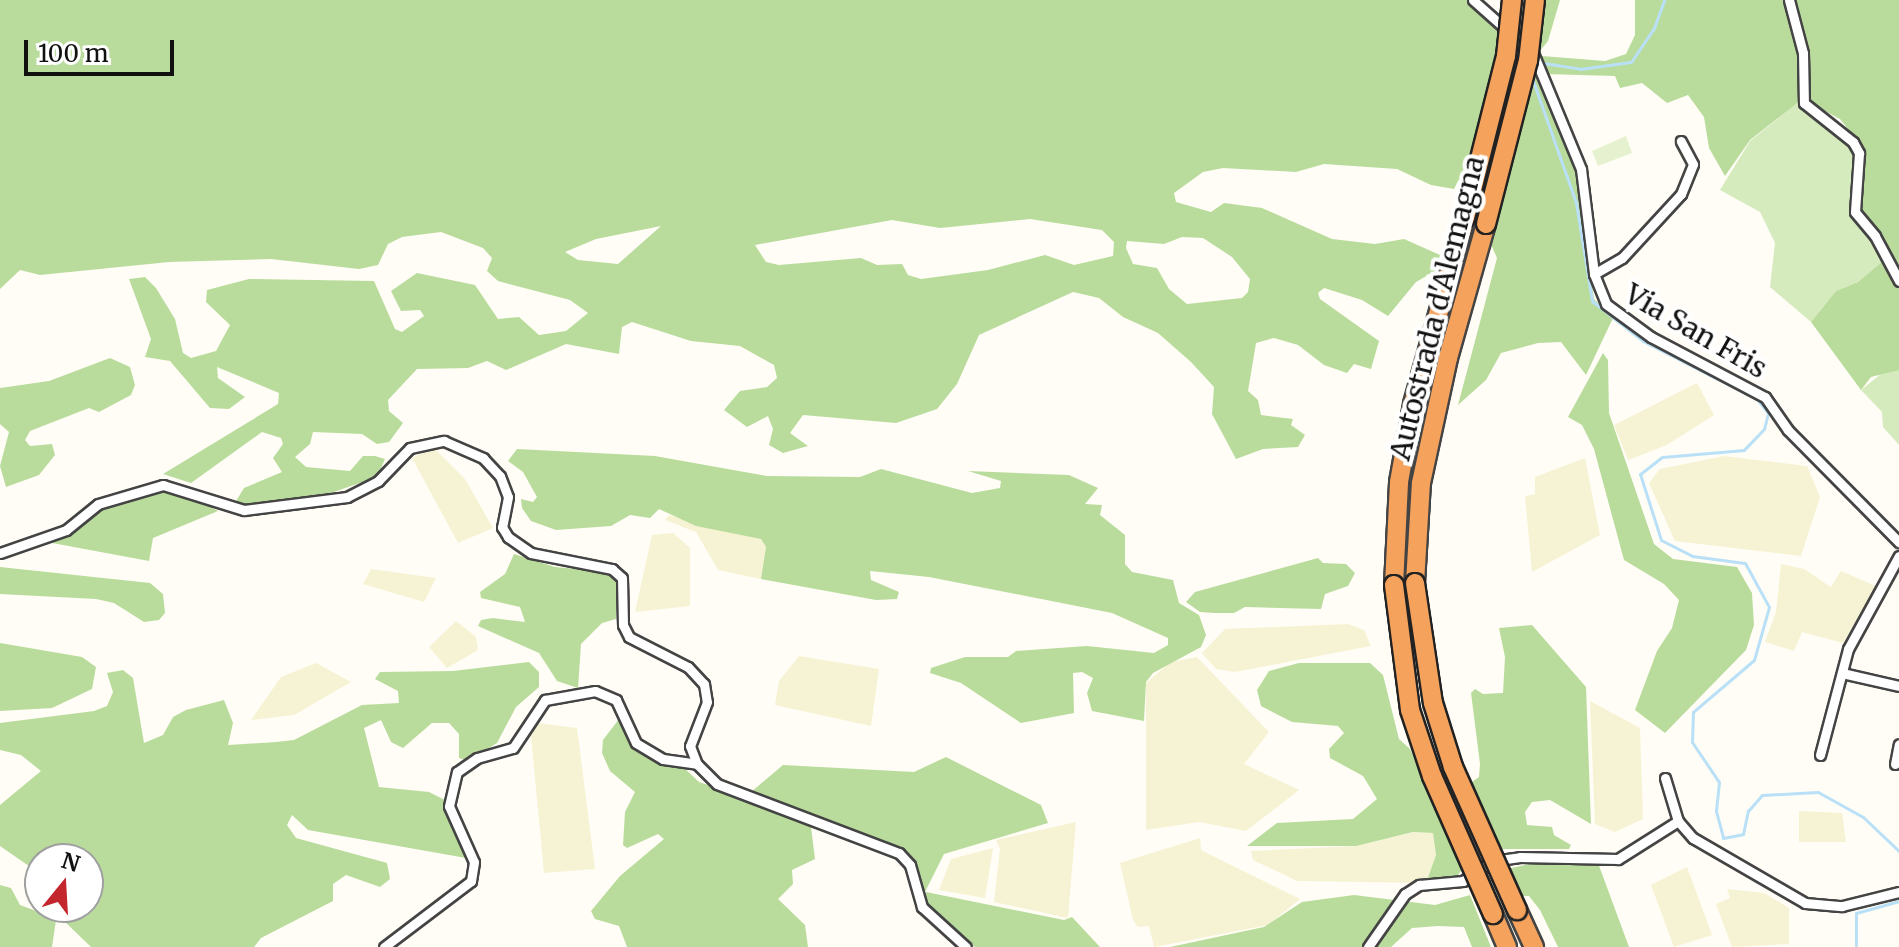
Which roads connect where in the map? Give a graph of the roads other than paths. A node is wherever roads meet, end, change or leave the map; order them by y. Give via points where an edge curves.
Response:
1 (1473, 0) edge
2 (1512, 0) edge
3 (1535, 0) edge
4 (1789, 0) edge
5 (1681, 141) dead end
6 (1594, 274) junction
7 (1899, 281) edge
8 (1899, 542) edge
9 (0, 553) edge
10 (1899, 556) edge
11 (1842, 673) junction
12 (1899, 686) edge
13 (1899, 744) edge
14 (1820, 755) dead end
15 (697, 764) junction
16 (1895, 764) dead end
17 (1665, 778) dead end
18 (1678, 821) junction
19 (1899, 892) edge
20 (384, 947) edge
21 (966, 947) edge
22 (1368, 947) edge
23 (1507, 947) edge
24 (1534, 947) edge

1 - 6 street, Via San Fris via 1533,53 1581,169
2 - 23 highway, Autostrada d'Alemagna, bridge via 1506,56 1413,404 1399,482 1394,585 1410,710 1432,776
3 - 24 highway, Autostrada d'Alemagna, bridge via 1528,61 1448,358 1421,483 1415,583 1419,637 1445,741
4 - 7 street via 1803,53 1804,103 1853,142 1859,153 1855,212
5 - 6 street via 1693,164 1681,194 1622,258
6 - 8 street, Via San Fris via 1598,291 1616,315 1753,392
9 - 15 street via 66,530 98,504 163,485 244,510 347,497 378,481 410,448 444,441 483,458 500,476 508,497 502,527 508,537 531,553 612,569 622,578 623,625 629,637 688,667 704,684 707,702 690,746
10 - 11 street via 1859,624
11 - 12 street
11 - 14 street
13 - 16 street
15 - 20 street via 663,759 636,743 616,700 595,691 545,700 513,748 477,758 457,772 449,806 474,862 471,881
15 - 21 street via 729,792 899,853 910,865 922,907
17 - 18 street
18 - 19 street via 1708,849 1805,903 1842,906
18 - 22 street via 1618,859 1520,857 1483,865 1463,881 1419,885 1405,894

